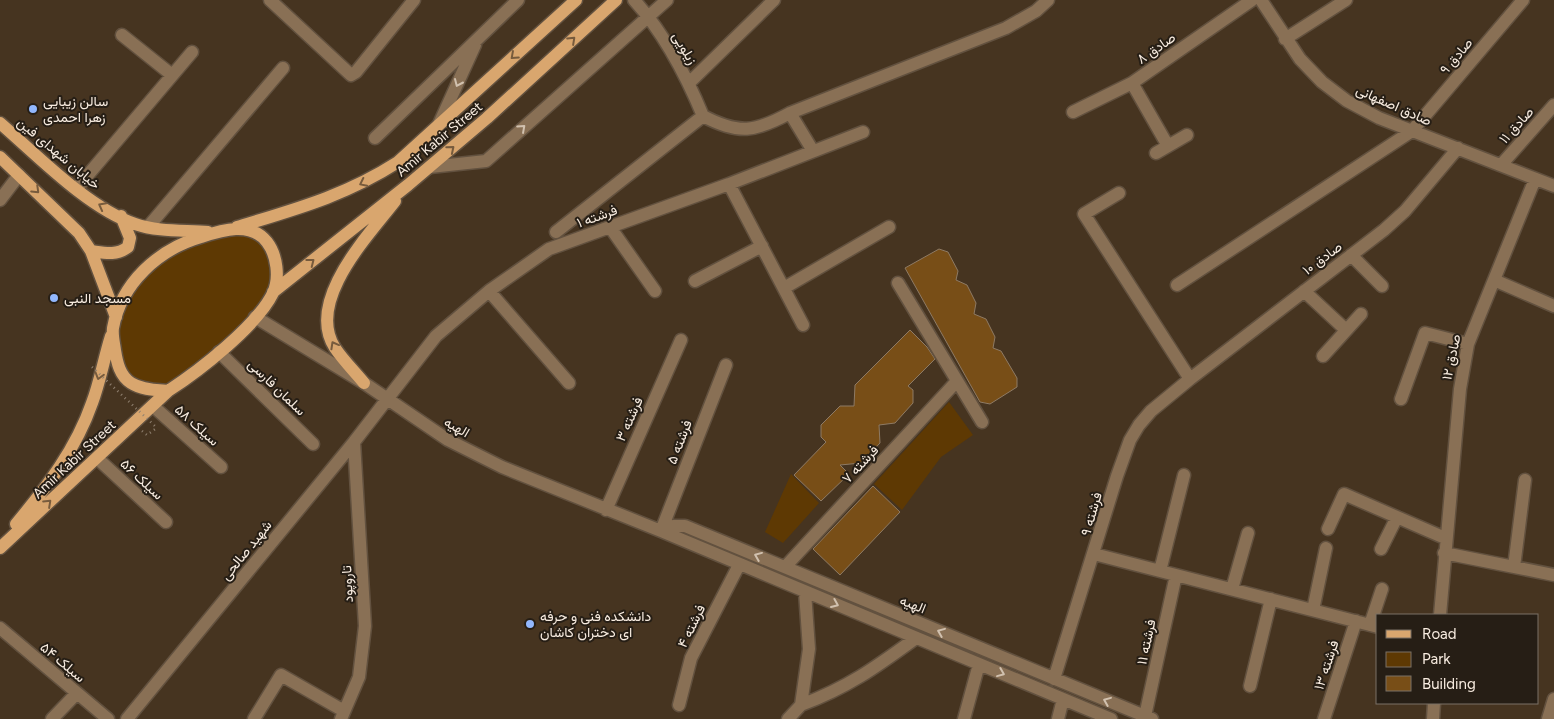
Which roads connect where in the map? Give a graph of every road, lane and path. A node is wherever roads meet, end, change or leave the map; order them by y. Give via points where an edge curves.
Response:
1 (270, 0) edge
2 (414, 0) edge
3 (518, 0) edge
4 (576, 0) edge
5 (616, 0) edge
6 (634, 0) edge
7 (667, 0) edge
8 (774, 0) edge
9 (1048, 0) edge
10 (1252, 0) edge
11 (1260, 0) edge
12 (1346, 0) edge
13 (1523, 0) edge
14 (649, 16) junction
15 (122, 35) dead end
16 (1285, 38) junction
17 (477, 40) junction
18 (192, 52) dead end
19 (283, 68) dead end
20 (172, 75) junction
21 (1132, 82) junction
22 (689, 83) junction
23 (1554, 105) edge
24 (1072, 112) dead end
25 (790, 113) junction
26 (703, 116) junction
27 (0, 123) edge
28 (439, 125) junction
29 (1412, 131) junction
30 (862, 132) dead end
31 (1187, 135) dead end
32 (375, 138) dead end
33 (1168, 146) junction
34 (1458, 148) junction
35 (813, 151) junction
36 (1156, 153) dead end
37 (0, 158) edge
38 (1501, 165) junction
39 (430, 167) junction
40 (19, 175) junction
41 (1535, 179) junction
42 (729, 184) junction
43 (408, 185) junction
44 (1554, 186) edge
45 (76, 189) junction
46 (1119, 193) dead end
47 (0, 200) edge
48 (121, 216) junction
49 (148, 227) junction
50 (610, 227) junction
51 (889, 227) dead end
52 (232, 228) junction
53 (556, 232) dead end
54 (215, 233) junction
55 (762, 246) junction
56 (91, 251) junction
57 (1350, 255) junction
58 (1494, 280) junction
59 (695, 281) dead end
60 (898, 283) dead end
61 (1177, 285) dead end
62 (1382, 286) dead end
63 (784, 288) junction
64 (490, 291) junction
65 (655, 291) dead end
66 (1304, 291) junction
67 (273, 292) junction
68 (1554, 306) edge
69 (1361, 314) dead end
70 (255, 317) junction
71 (114, 323) junction
72 (803, 325) dead end
73 (1346, 330) junction
74 (681, 340) dead end
75 (1468, 344) junction
76 (219, 352) junction
77 (1323, 356) dead end
78 (726, 364) dead end
79 (92, 367) dead end
80 (1190, 379) junction
81 (957, 381) junction
82 (364, 383) junction
83 (569, 383) dead end
84 (168, 391) junction
85 (1401, 399) dead end
86 (388, 400) junction
87 (153, 406) junction
88 (982, 422) dead end
89 (157, 428) dead end
90 (354, 442) junction
91 (314, 444) dead end
92 (97, 458) junction
93 (221, 467) dead end
94 (1184, 475) dead end
95 (1525, 480) dead end
96 (606, 510) junction
97 (1397, 517) junction
98 (166, 522) dead end
99 (1328, 529) dead end
100 (661, 531) junction
101 (1248, 533) dead end
102 (1446, 538) junction
103 (0, 543) edge
104 (0, 548) edge
105 (1326, 548) dead end
106 (1381, 549) dead end
107 (1444, 553) junction
108 (1094, 554) junction
109 (739, 564) junction
110 (785, 567) junction
111 (1514, 567) junction
112 (1160, 571) junction
113 (1176, 575) junction
114 (1554, 575) edge
115 (1232, 589) junction
116 (1382, 589) dead end
117 (805, 592) junction
118 (1271, 599) junction
119 (1313, 610) junction
120 (1377, 614) edge
121 (1440, 614) edge
122 (1356, 621) junction
123 (1374, 626) edge
124 (0, 628) edge
125 (916, 638) junction
126 (967, 643) junction
127 (961, 656) junction
128 (979, 664) junction
129 (1054, 679) junction
130 (1250, 686) dead end
131 (77, 693) junction
132 (1062, 699) junction
133 (1554, 699) edge
134 (1434, 704) edge
135 (679, 705) dead end
136 (802, 705) junction
137 (343, 715) edge
138 (1149, 718) edge
139 (52, 719) edge
140 (108, 719) edge
141 (127, 719) edge
142 (254, 719) edge
143 (788, 719) edge
144 (964, 719) edge
145 (1058, 719) edge
146 (1111, 719) edge
147 (1324, 719) edge
148 (1433, 719) edge
149 (1548, 719) edge

1 - 2 street via 351,75
3 - 17 street
4 -> 28 main road, Amir Kabir Street
39 -> 5 main road, Amir Kabir Street
6 - 14 street, زیلویی
7 - 14 street
8 - 22 street
9 - 25 street via 1006,28
10 - 21 street, صادق ۸
11 - 16 street, صادق اصفهانی
12 - 16 street
13 - 29 street, صادق ۹
14 - 22 street, زیلویی
39 -> 14 street via 486,160
15 - 20 street
16 - 29 street, صادق اصفهانی via 1311,71 1347,101
17 -> 28 street
17 - 32 street
18 - 20 street
19 - 49 street
20 - 45 street
21 - 24 street, صادق ۸
21 - 33 street
22 - 26 street, زیلویی
23 - 38 street, صادق ۱۱
25 - 26 street via 759,128 739,129
25 - 35 street
26 - 53 street
27 - 45 main road, خیابان شهدای فین
28 -> 52 main road, Amir Kabir Street via 398,162 367,182 335,196
29 - 34 street, صادق اصفهانی
29 - 61 street, صادق ۹
30 - 35 street, فرشته ۱
31 - 33 street
33 - 36 street
34 - 38 street, صادق اصفهانی
34 - 57 street, صادق ۱۰ via 1405,211
35 - 42 street, فرشته ۱
37 - 40 main road
38 - 41 street, صادق اصفهانی
39 - 43 main road, Amir Kabir Street
40 - 47 street
40 -> 56 main road via 78,233
41 - 44 street, صادق اصفهانی
41 - 58 street, صادق ۱۲
42 - 50 street, فرشته ۱
42 - 55 street
67 -> 43 main road, Amir Kabir Street
82 -> 43 main road via 334,347 328,333 329,300 365,240
48 -> 45 main road, خیابان شهدای فین
46 - 80 street via 1084,214
48 - 49 main road, خیابان شهدای فین
48 - 56 main road via 130,238 128,247 110,254
49 - 54 main road, خیابان شهدای فین
50 - 64 street, فرشته ۱ via 549,249
50 - 65 street
51 - 63 street
52 - 54 main road
52 - 67 main road via 254,231 269,244 277,273
54 - 71 main road via 174,247 158,257 131,285
55 - 59 street
55 - 63 street
56 - 71 main road
57 - 62 street
57 - 66 street, صادق ۱۰
58 - 68 street
58 - 75 street, صادق ۱۲
60 - 81 street
63 - 72 street
64 - 83 street
64 - 86 street, فرشته ۱ via 436,336
66 - 73 street
66 - 80 street, صادق ۱۰
67 - 70 main road
69 - 73 street
70 - 76 main road
70 - 82 street, الهیه
71 - 84 main road via 120,371 131,383
71 -> 103 main road, Amir Kabir Street via 92,403 69,452 42,493
73 - 77 street
74 - 96 street, فرشته ۳
75 - 85 street via 1426,333
75 - 102 street, صادق ۱۲ via 1460,389
76 - 84 main road
76 - 91 street, سلمان فارسی
78 - 100 street, فرشته ۵
79 - 89 path, bridge
80 - 108 street, فرشته ۹ via 1138,425 1130,440
81 - 88 street
81 - 110 street, فرشته ۷
82 - 86 street, الهیه
84 - 87 main road, Amir Kabir Street
86 - 90 street, شهید صالحی
86 - 96 street, الهیه via 473,453
87 - 92 main road, Amir Kabir Street
87 - 93 street, سیلک ۵۸
90 - 137 street, تاروپود via 365,626 359,677
90 - 141 street, شهید صالحی
92 - 98 street, سیلک ۵۶
104 -> 92 main road, Amir Kabir Street
94 - 112 street
95 - 111 street
96 - 100 street, الهیه
97 - 99 street via 1344,494
97 - 102 street
97 - 106 street
100 - 109 street, الهیه
110 -> 100 street, الهیه via 685,526
101 - 115 street
102 - 107 street, صادق ۱۲
105 - 119 street
107 - 111 street
107 - 121 street, صادق ۱۲
108 - 112 street
108 - 129 street, فرشته ۹
109 - 117 street, الهیه
109 - 135 street, فرشته ۴ via 691,658
126 -> 110 street, الهیه
111 - 114 street
112 - 113 street
113 - 115 street
113 - 138 street, فرشته ۱۱
115 - 118 street
116 - 120 street
117 -> 125 street, الهیه
117 - 136 street via 809,649
118 - 119 street
118 - 130 street
119 - 122 street
122 - 123 street
122 - 147 street, فرشته ۱۳
124 - 131 street, سیلک ۵۴
125 - 127 street, الهیه
125 - 136 street via 860,679
126 - 127 street
126 - 129 street, الهیه
127 - 128 street, الهیه
128 -> 132 street, الهیه
128 - 144 street
138 -> 129 street, الهیه
131 - 139 street
131 - 140 street, سیلک ۵۴
132 - 145 street
132 - 146 street, الهیه
133 - 149 street
134 - 148 street
136 - 143 street
137 - 142 street via 281,676

